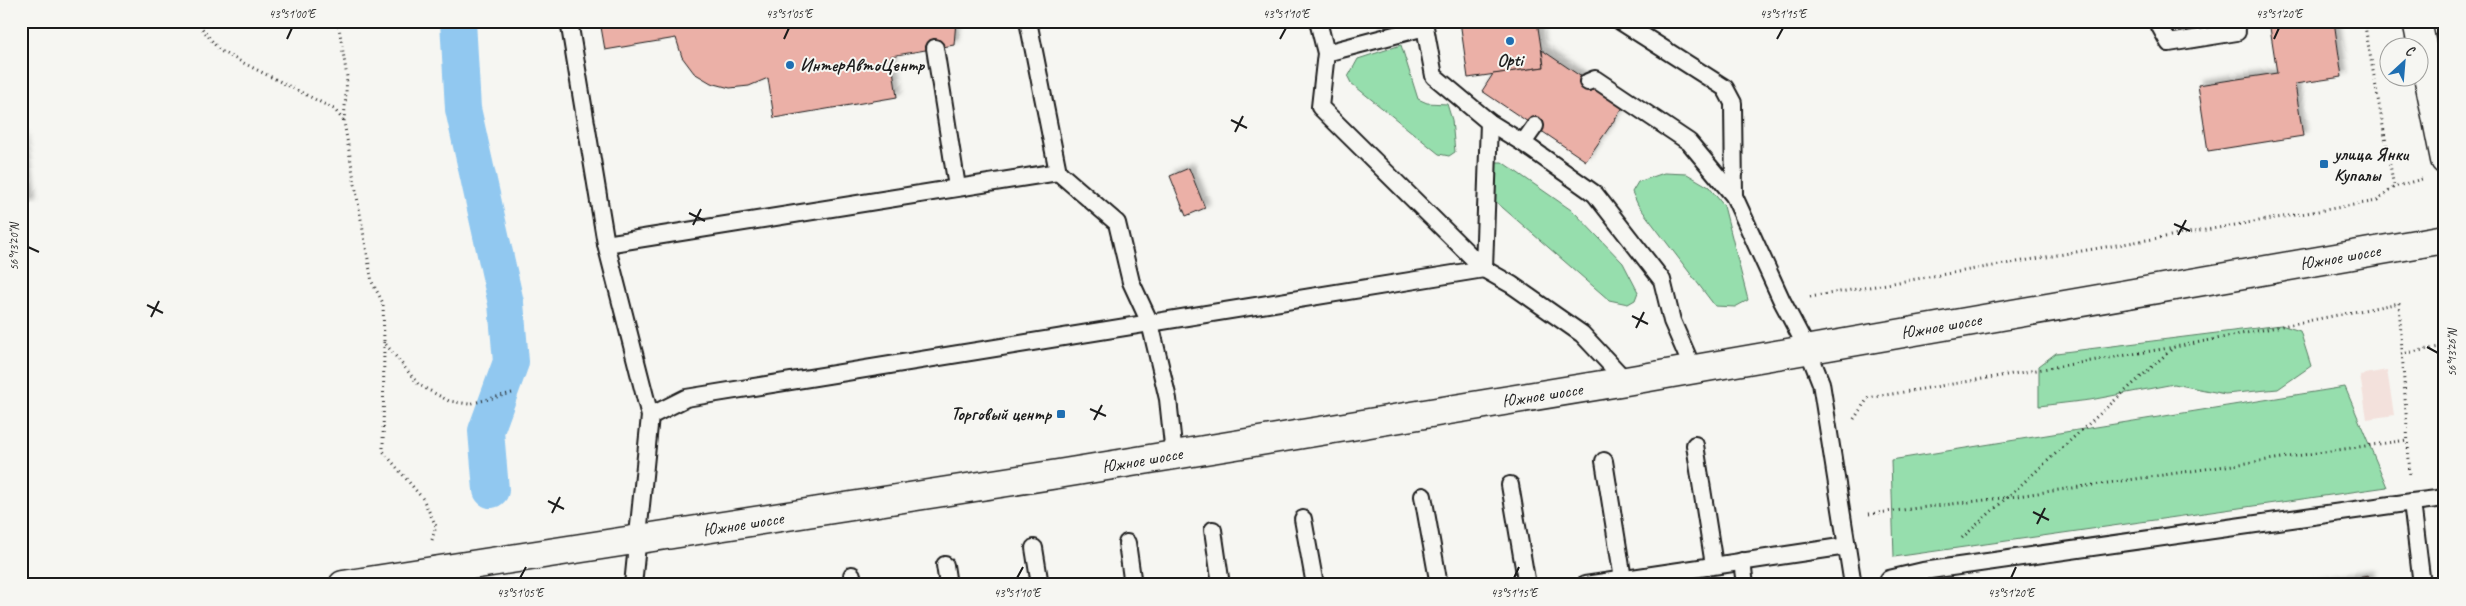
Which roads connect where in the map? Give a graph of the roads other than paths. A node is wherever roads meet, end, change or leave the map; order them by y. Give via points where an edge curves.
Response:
1 (569, 21) edge
2 (1028, 21) edge
3 (1318, 21) edge
4 (1620, 21) edge
5 (2157, 21) edge
6 (2235, 21) edge
7 (2417, 21) edge
8 (1425, 24) edge
9 (935, 48) dead end
10 (1326, 53) junction
11 (1588, 82) dead end
12 (1489, 122) junction
13 (1535, 126) dead end
14 (1523, 143) junction
15 (2436, 168) edge
16 (1058, 172) junction
17 (957, 187) junction
18 (1734, 196) junction
19 (2445, 239) edge
20 (606, 244) junction
21 (1484, 269) junction
22 (1150, 323) junction
23 (1808, 350) junction
24 (1693, 369) junction
25 (1626, 381) junction
26 (650, 416) junction
27 (1695, 445) dead end
28 (1174, 454) junction
29 (1604, 462) dead end
30 (1510, 485) dead end
31 (1424, 496) dead end
32 (2445, 498) edge
33 (2412, 502) junction
34 (1303, 519) dead end
35 (1213, 530) dead end
36 (638, 539) junction
37 (1127, 543) dead end
38 (1847, 546) junction
39 (1034, 548) dead end
40 (1742, 561) junction
41 (945, 565) dead end
42 (1714, 565) junction
43 (1623, 579) junction
44 (1889, 579) dead end
45 (1653, 580) edge
46 (343, 585) edge
47 (633, 585) edge
48 (948, 585) edge
49 (1040, 585) edge
50 (1133, 585) edge
51 (1221, 585) edge
52 (1315, 585) edge
53 (1439, 585) edge
54 (1527, 585) edge
55 (1585, 585) edge
56 (1745, 585) edge
57 (1852, 585) edge
58 (2422, 585) edge

1 - 20 lane
2 - 16 lane
3 - 10 lane
4 - 18 lane via 1725,88 1733,103
5 - 6 lane via 2168,43 2237,32
7 - 15 main road
8 - 10 lane
8 - 12 lane via 1434,76
9 - 17 lane
10 - 21 lane via 1320,107
11 - 18 lane via 1595,79 1689,142
12 - 14 lane
12 - 21 lane
13 - 14 lane
14 - 24 lane via 1595,194 1662,280 1672,321
16 - 17 lane
16 - 22 lane via 1117,223 1131,282
17 - 20 lane
18 - 23 lane via 1782,302
19 - 23 main road, Южное шоссе
20 - 26 lane
21 - 22 lane
21 - 25 lane via 1582,334
22 - 26 lane via 686,398
22 - 28 lane via 1168,399
23 - 24 main road, Южное шоссе
23 - 38 lane via 1821,383
24 - 25 main road, Южное шоссе
25 - 28 main road, Южное шоссе
26 - 36 lane
27 - 42 lane
28 - 36 main road, Южное шоссе
29 - 43 lane
30 - 54 lane
31 - 53 lane
32 - 33 lane
33 - 44 lane
33 - 58 lane
34 - 52 lane
35 - 51 lane
36 - 46 main road, Южное шоссе
36 - 47 lane
37 - 50 lane
38 - 40 lane
38 - 57 lane
39 - 49 lane
40 - 42 lane
40 - 56 lane
41 - 48 lane
42 - 45 lane
43 - 45 lane
43 - 55 lane

